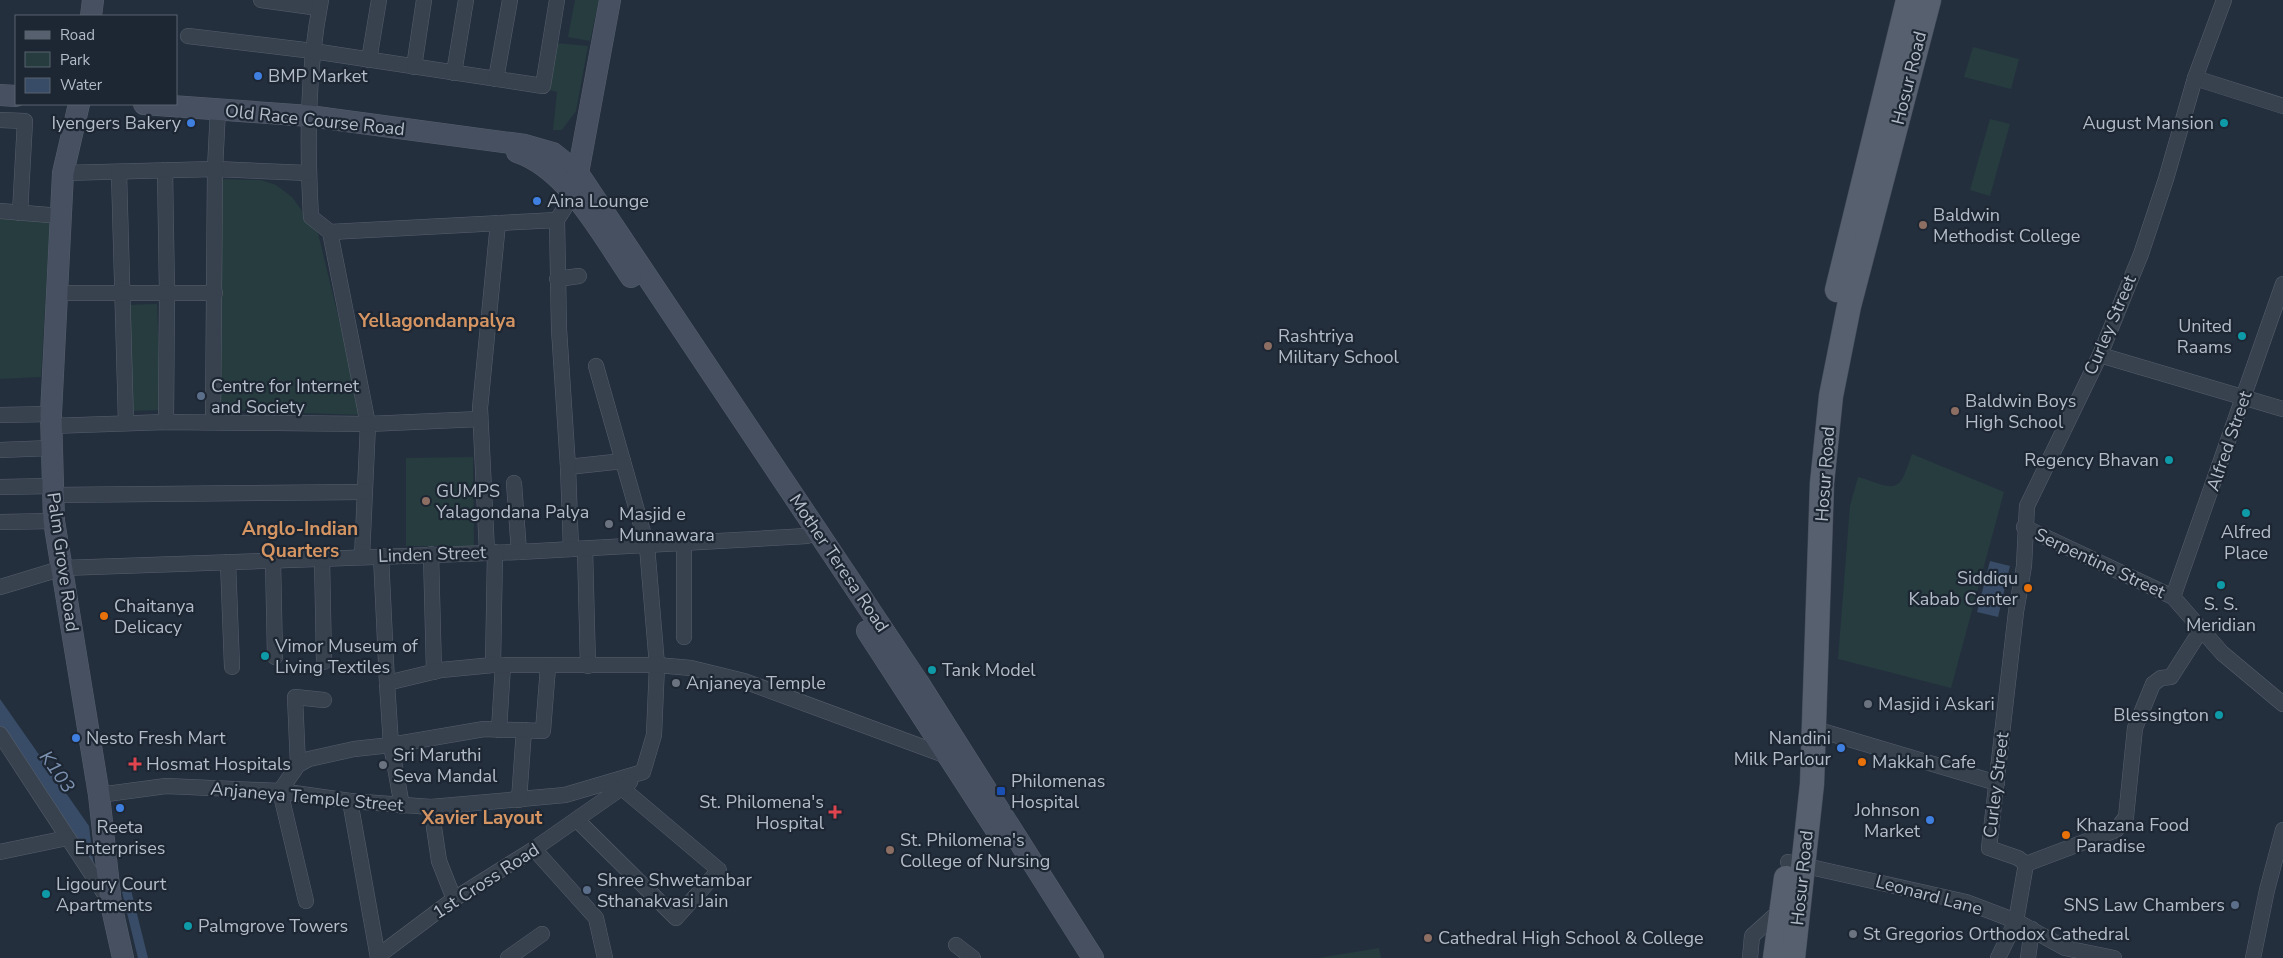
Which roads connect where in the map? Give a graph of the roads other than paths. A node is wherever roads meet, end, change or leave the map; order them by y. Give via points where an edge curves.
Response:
1 (93, 0) edge
2 (380, 0) edge
3 (424, 0) edge
4 (466, 0) edge
5 (510, 0) edge
6 (557, 0) edge
7 (610, 0) edge
8 (1908, 0) edge
9 (1929, 0) edge
10 (2224, 0) edge
11 (270, 1) edge
12 (320, 4) edge
13 (91, 15) edge
14 (188, 36) dead end
15 (313, 51) junction
16 (369, 60) junction
17 (414, 67) junction
18 (454, 73) junction
19 (2195, 78) junction
20 (496, 80) junction
21 (0, 95) edge
22 (15, 96) edge
23 (78, 105) edge
24 (159, 105) edge
25 (2283, 106) edge
26 (218, 109) junction
27 (309, 116) junction
28 (0, 120) edge
29 (486, 142) joint
30 (214, 168) junction
31 (164, 170) junction
32 (63, 173) junction
33 (119, 173) junction
34 (308, 173) junction
35 (576, 183) junction
36 (0, 211) edge
37 (20, 213) junction
38 (61, 216) junction
39 (557, 220) junction
40 (498, 223) junction
41 (330, 232) junction
42 (580, 276) dead end
43 (557, 279) junction
44 (2283, 284) edge
45 (122, 293) junction
46 (167, 293) junction
47 (215, 293) junction
48 (56, 294) junction
49 (2100, 355) junction
50 (596, 366) dead end
51 (2244, 398) junction
52 (2283, 409) edge
53 (0, 415) edge
54 (480, 419) junction
55 (51, 420) junction
56 (166, 422) junction
57 (213, 422) junction
58 (126, 423) junction
59 (368, 424) junction
60 (51, 448) junction
61 (0, 450) edge
62 (623, 461) junction
63 (568, 467) junction
64 (514, 483) dead end
65 (0, 487) edge
66 (52, 491) junction
67 (364, 492) junction
68 (54, 521) junction
69 (0, 522) edge
70 (2024, 527) junction
71 (812, 534) junction
72 (684, 543) junction
73 (647, 546) junction
74 (578, 549) junction
75 (491, 552) junction
76 (519, 552) junction
77 (431, 554) junction
78 (381, 556) junction
79 (362, 557) junction
80 (322, 558) junction
81 (273, 560) junction
82 (228, 562) junction
83 (63, 568) junction
84 (0, 587) edge
85 (2173, 598) junction
86 (2201, 630) junction
87 (684, 637) dead end
88 (275, 657) dead end
89 (324, 662) dead end
90 (498, 665) junction
91 (657, 665) junction
92 (588, 666) junction
93 (548, 667) junction
94 (232, 668) dead end
95 (434, 672) junction
96 (388, 683) junction
97 (324, 700) dead end
98 (2283, 704) edge
99 (1815, 729) junction
100 (498, 730) junction
101 (524, 730) junction
102 (0, 734) edge
103 (392, 745) junction
104 (947, 756) junction
105 (298, 765) junction
106 (643, 772) junction
107 (1998, 783) junction
108 (622, 788) junction
109 (280, 792) junction
110 (99, 795) junction
111 (519, 800) junction
112 (350, 801) junction
113 (402, 806) junction
114 (431, 807) junction
115 (577, 820) junction
116 (2283, 830) edge
117 (67, 838) junction
118 (534, 849) junction
119 (0, 852) edge
120 (2026, 864) junction
121 (1805, 865) junction
122 (454, 899) junction
123 (306, 901) dead end
124 (111, 904) junction
125 (1782, 909) junction
126 (2016, 922) junction
127 (2032, 929) junction
128 (542, 934) dead end
129 (956, 945) dead end
130 (2000, 953) edge
131 (378, 957) edge
132 (604, 957) edge
133 (123, 958) edge
134 (508, 958) edge
135 (973, 958) edge
136 (1079, 958) edge
137 (1093, 958) edge
138 (1750, 958) edge
139 (1775, 958) edge
140 (1793, 958) edge
141 (2028, 958) edge
142 (2114, 958) edge
143 (2253, 958) edge

1 - 13 street
2 - 16 street
3 - 17 street
4 - 18 street
5 - 20 street
6 - 20 street via 543,86
7 - 35 street
8 - 121 main road, Hosur Road via 1833,307 1817,393 1803,566 1798,688 1797,778
9 - 99 main road, Hosur Road via 1849,306 1831,396 1822,483
10 - 19 street, Curley Street
11 - 12 street
12 - 15 street
14 - 15 street
15 - 16 street
15 - 27 street
16 - 17 street
17 - 18 street
18 - 20 street
19 - 25 street
19 - 49 street, Curley Street via 2144,244
21 - 22 street
23 - 32 street, Palm Grove Road
24 - 26 street, Old Race Course Road
26 - 27 street, Old Race Course Road
26 - 30 street
27 - 29 street, Old Race Course Road
27 - 34 street
28 - 37 street via 25,121
29 - 35 street, Mother Teresa Road via 525,145 553,154
30 - 31 street
30 - 34 street
30 - 47 street
31 - 33 street
31 - 46 street
32 - 33 street
32 - 38 street, Palm Grove Road
33 - 45 street
34 - 41 street via 311,217
35 - 39 street
35 - 71 street, Mother Teresa Road
36 - 37 street
37 - 38 street
38 - 48 street, Palm Grove Road
39 - 40 street
39 - 43 street
40 - 41 street
40 - 54 street
41 - 59 street
42 - 43 street
43 - 63 street
44 - 51 street, Alfred Street
45 - 46 street
45 - 48 street
45 - 58 street
46 - 47 street
46 - 56 street
47 - 57 street
48 - 55 street, Palm Grove Road
49 - 51 street
49 - 70 street, Curley Street via 2027,506
50 - 62 street
51 - 52 street
51 - 85 street, Alfred Street
53 - 55 street
54 - 59 street
54 - 75 street
55 - 58 street
55 - 60 street, Palm Grove Road
56 - 57 street
56 - 58 street
57 - 59 street
59 - 67 street
60 - 61 street
60 - 66 street, Palm Grove Road
62 - 63 street
62 - 73 street
63 - 74 street
64 - 76 street
65 - 66 street
66 - 67 street
66 - 68 street, Palm Grove Road
67 - 79 street
68 - 69 street
68 - 83 street, Palm Grove Road
70 - 85 street, Serpentine Street
70 - 107 street, Curley Street via 2024,566
71 - 72 street, Linden Street
71 - 104 street, Mother Teresa Road
71 - 137 street, Mother Teresa Road via 961,747
72 - 73 street, Linden Street
72 - 87 street
73 - 74 street, Linden Street
73 - 91 street
74 - 76 street, Linden Street
74 - 92 street
75 - 76 street, Linden Street
75 - 77 street, Linden Street
75 - 90 street
77 - 78 street, Linden Street
77 - 95 street
78 - 79 street, Linden Street
78 - 96 street
79 - 80 street, Linden Street
80 - 81 street, Linden Street
80 - 89 street
81 - 82 street, Linden Street
81 - 88 street
82 - 83 street, Linden Street
82 - 94 street
83 - 84 street, Linden Street
83 - 110 street, Palm Grove Road
85 - 86 street, Serpentine Street
86 - 98 street, Serpentine Street via 2222,653
86 - 120 street via 2171,676 2152,684 2135,728 2126,817 2116,830
90 - 93 street
90 - 95 street
90 - 100 street
91 - 92 street
91 - 104 street via 691,668 744,681
91 - 106 street via 654,735
92 - 93 street
93 - 101 street via 543,731
95 - 96 street
96 - 103 street
97 - 105 street via 295,697
99 - 107 street
99 - 121 main road, Hosur Road
100 - 101 street
100 - 103 street via 484,729
101 - 111 street
102 - 117 street
103 - 105 street via 354,749
103 - 113 street
104 - 136 street, Mother Teresa Road
105 - 109 street
106 - 108 street, 1st Cross Road
106 - 111 street, Anjaneya Temple Street via 565,794
107 - 120 street, Curley Street via 1989,848
108 - 115 street, 1st Cross Road
108 - 115 street via 719,870 676,918
109 - 110 street, Anjaneya Temple Street via 166,786
109 - 112 street, Anjaneya Temple Street
109 - 123 street
110 - 124 street, Palm Grove Road
111 - 114 street, Anjaneya Temple Street
112 - 113 street, Anjaneya Temple Street
112 - 131 street
113 - 114 street, Anjaneya Temple Street
114 - 122 street via 439,861
115 - 118 street, 1st Cross Road
116 - 143 street
117 - 119 street
117 - 124 street
118 - 122 street, 1st Cross Road
118 - 132 street via 596,918
120 - 126 street
121 - 125 main road, Hosur Road
121 - 126 street, Leonard Lane via 1966,902
121 - 140 main road, Hosur Road
122 - 131 street, 1st Cross Road
124 - 133 street, Palm Grove Road
125 - 138 street via 1752,936
125 - 139 main road, Hosur Road
126 - 127 street, Leonard Lane
126 - 130 street
127 - 141 street
127 - 142 street, Leonard Lane via 2065,948
128 - 134 street
129 - 135 street
130 - 141 street

